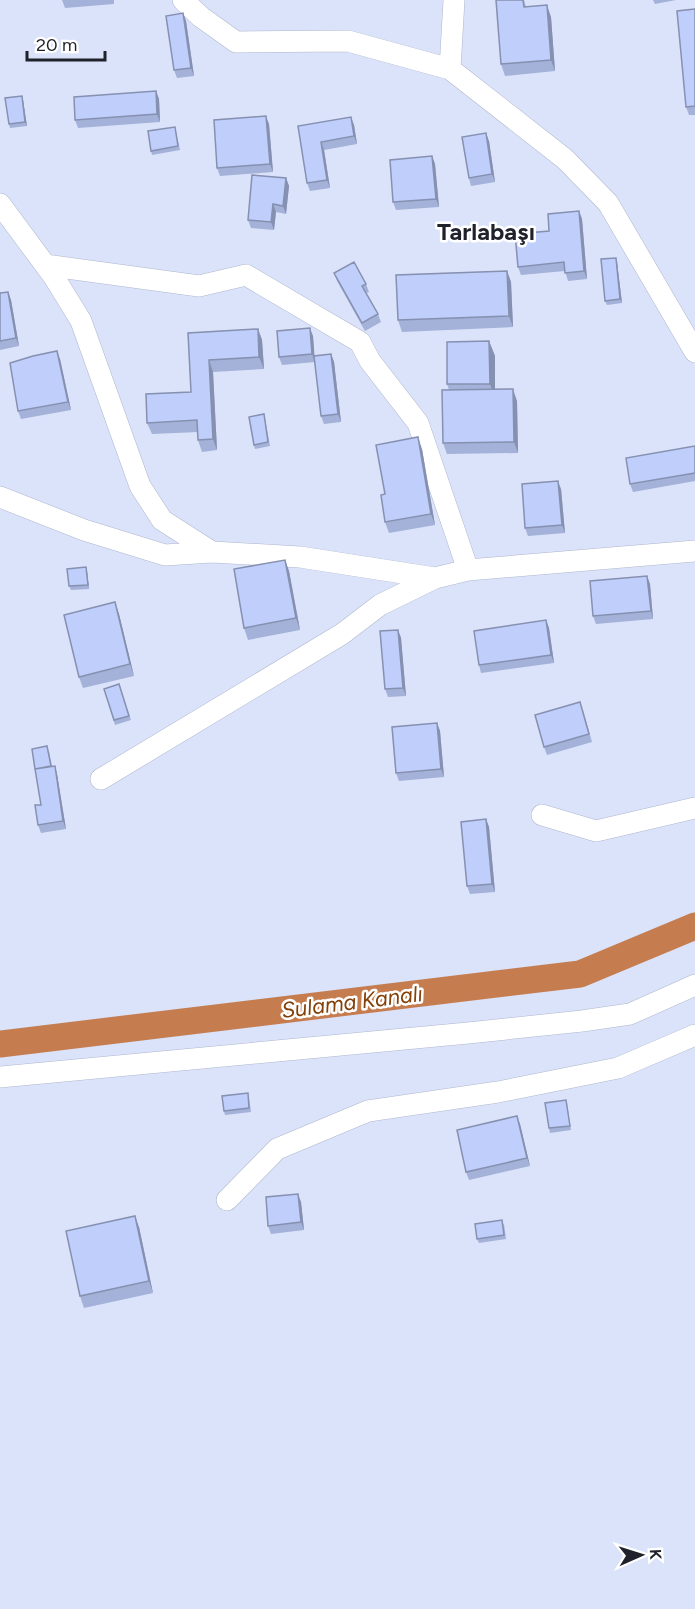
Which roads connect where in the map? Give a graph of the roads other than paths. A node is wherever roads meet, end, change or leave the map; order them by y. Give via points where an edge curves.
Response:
1 (183, 0) edge
2 (454, 0) edge
3 (450, 69) junction
4 (0, 204) edge
5 (45, 265) junction
6 (695, 352) edge
7 (0, 497) edge
8 (695, 550) edge
9 (212, 552) junction
10 (468, 570) junction
11 (435, 578) junction
12 (101, 778) dead end
13 (695, 808) edge
14 (542, 815) dead end
15 (695, 985) edge
16 (695, 1035) edge
17 (0, 1077) edge
18 (226, 1200) dead end

1 - 3 street via 236,42 348,41
2 - 3 street
3 - 6 street via 565,159 608,203
4 - 5 street
5 - 9 street via 81,321 140,486 162,520
5 - 10 street via 199,286 246,274 360,342 418,423
7 - 9 street via 84,530 165,555
8 - 10 street
9 - 11 street via 300,557
10 - 11 street
11 - 12 street via 380,605 342,634
13 - 14 street via 596,831
15 - 17 street via 630,1014 582,1021
16 - 18 street via 618,1068 498,1092 368,1111 277,1149

